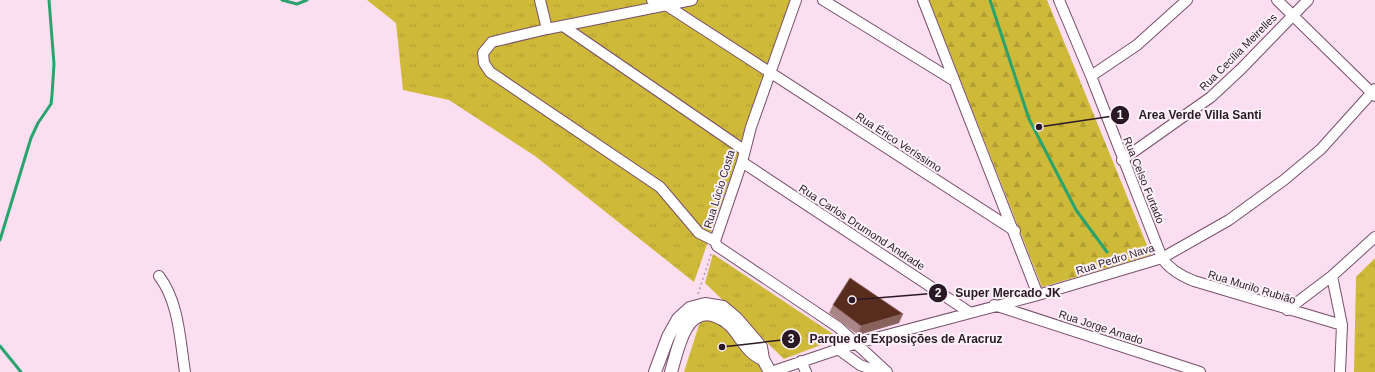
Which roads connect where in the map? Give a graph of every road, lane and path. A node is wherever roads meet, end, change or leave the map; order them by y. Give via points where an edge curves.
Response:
1 (540, 0) edge
2 (652, 0) edge
3 (692, 0) edge
4 (796, 0) edge
5 (823, 0) edge
6 (923, 0) edge
7 (1059, 0) edge
8 (1186, 0) edge
9 (1277, 0) edge
10 (1308, 0) edge
11 (666, 5) junction
12 (1292, 15) junction
13 (563, 26) junction
14 (547, 29) junction
15 (771, 74) junction
16 (1091, 76) junction
17 (953, 80) junction
18 (1374, 93) edge
19 (744, 150) junction
20 (1122, 160) junction
21 (742, 162) junction
22 (1015, 231) junction
23 (1375, 237) edge
24 (715, 241) junction
25 (1162, 258) junction
26 (159, 276) dead end
27 (1332, 276) junction
28 (1038, 295) junction
29 (994, 305) junction
30 (694, 307) junction
31 (1287, 310) junction
32 (970, 312) junction
33 (1342, 325) junction
34 (747, 338) junction
35 (857, 343) junction
36 (838, 349) junction
37 (801, 361) junction
38 (185, 372) edge
39 (654, 372) edge
40 (671, 372) edge
41 (771, 372) edge
42 (806, 372) edge
43 (878, 372) edge
44 (887, 372) edge
45 (1200, 372) edge
46 (1340, 372) edge

1 - 14 street
2 - 11 street, Rua Érico Veríssimo
3 - 11 street
4 - 15 street, Rua Lúcio Costa
5 - 17 street
6 - 17 street
7 - 16 street, Rua Celso Furtado
8 - 16 street via 1137,45
9 - 12 street
10 - 12 street, Rua Cecília Meirelles
11 - 13 street
11 - 15 street, Rua Érico Veríssimo
12 - 18 street
12 - 20 street, Rua Cecília Meirelles via 1211,97
13 - 14 street
13 - 19 street
14 - 24 street via 492,42 483,53 484,63 490,72 660,186 699,232
15 - 19 street, Rua Lúcio Costa
15 - 22 street, Rua Érico Veríssimo
16 - 20 street, Rua Celso Furtado
17 - 22 street
18 - 25 street, Rua Pedro Nava via 1321,149 1284,180 1229,220
19 - 21 street, Rua Lúcio Costa
20 - 25 street, Rua Celso Furtado
21 - 24 street, Rua Lúcio Costa
21 - 32 street, Rua Carlos Drumond Andrade
22 - 28 street
23 - 27 street
24 - 30 path
24 - 35 street, Rua Lúcio Costa via 720,250 838,327
25 - 28 street, Rua Pedro Nava
25 - 31 street, Rua Murilo Rubião via 1174,271 1185,277
26 - 38 street via 167,286 173,304
27 - 31 street
27 - 33 street
28 - 29 street, Rua Pedro Nava
29 - 32 street, Rua Pedro Nava
29 - 45 street, Rua Jorge Amado
30 - 34 street via 712,304 723,307 736,318
30 - 39 street via 678,319
31 - 33 street, Rua Murilo Rubião
32 - 35 street, Rua Pedro Nava
33 - 46 street
34 - 40 street via 724,320 708,314 698,316 685,330
34 - 41 street via 761,347 763,359
35 - 36 street, Rua Pedro Nava
35 - 44 street, Rua Lúcio Costa
36 - 37 street, Rua Pedro Nava
36 - 43 street via 860,365
37 - 41 street, Rua Pedro Nava
37 - 42 street

